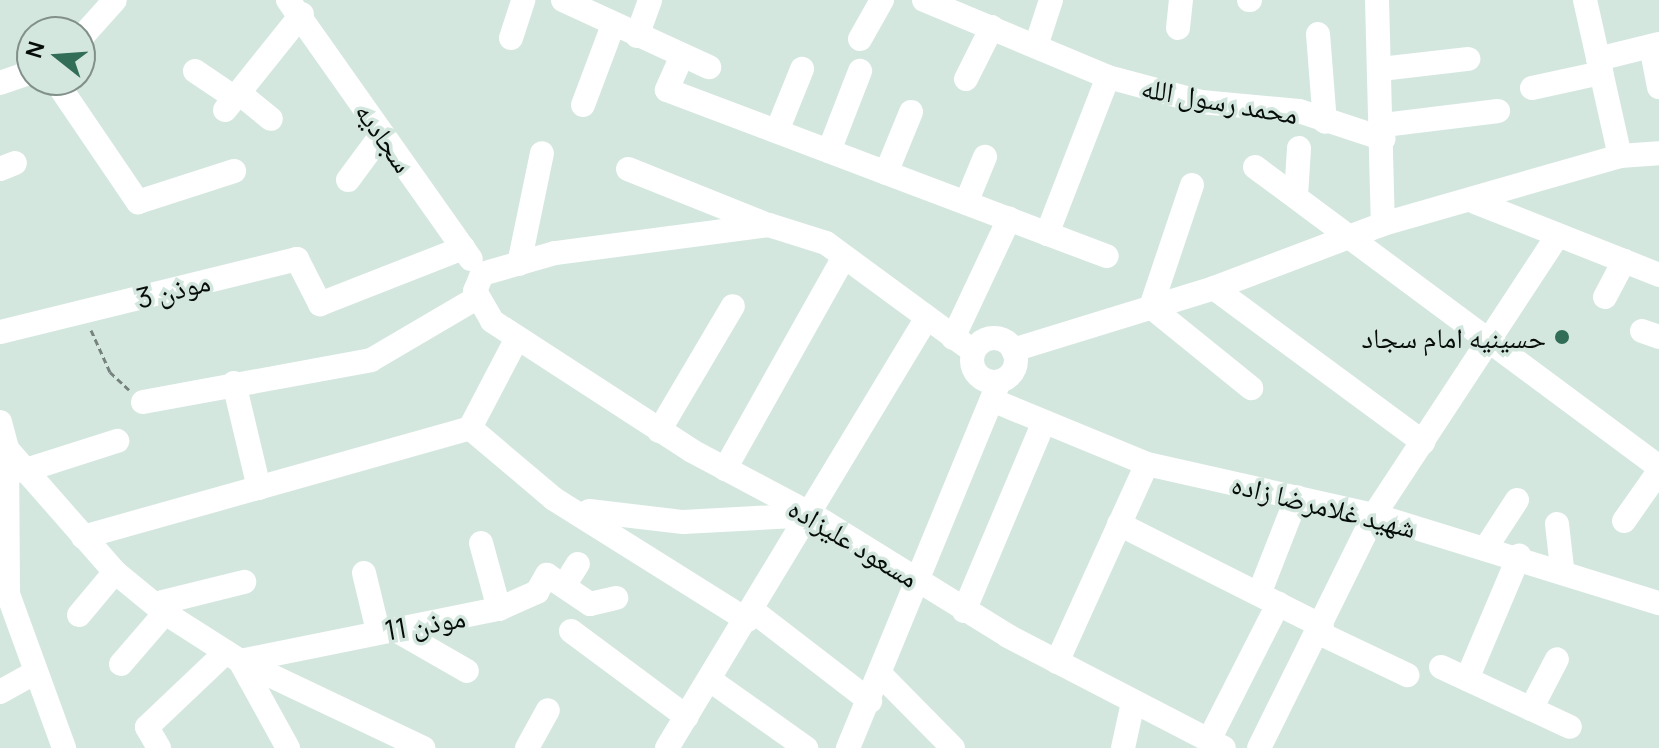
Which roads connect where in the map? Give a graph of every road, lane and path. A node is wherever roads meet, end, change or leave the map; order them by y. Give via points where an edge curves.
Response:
1 (115, 0) edge
2 (523, 0) edge
3 (650, 0) edge
4 (882, 0) edge
5 (924, 0) edge
6 (1051, 0) edge
7 (1181, 0) edge
8 (1377, 0) edge
9 (1585, 0) edge
10 (574, 2) edge
11 (295, 7) edge
12 (96, 21) edge
13 (613, 25) junction
14 (992, 27) junction
15 (1178, 28) dead end
16 (1318, 34) dead end
17 (637, 36) junction
18 (511, 38) dead end
19 (860, 39) dead end
20 (1655, 45) edge
21 (1036, 46) junction
22 (681, 58) junction
23 (1468, 59) dead end
24 (1600, 66) junction
25 (709, 67) dead end
26 (802, 69) dead end
27 (1381, 69) junction
28 (195, 71) dead end
29 (860, 71) dead end
30 (1108, 77) junction
31 (966, 79) dead end
32 (1659, 87) edge
33 (1532, 88) dead end
34 (66, 96) edge
35 (233, 100) junction
36 (583, 105) dead end
37 (1498, 111) dead end
38 (911, 112) dead end
39 (271, 119) dead end
40 (1325, 122) junction
41 (777, 131) junction
42 (1384, 132) junction
43 (382, 134) junction
44 (1299, 148) dead end
45 (829, 151) junction
46 (542, 153) dead end
47 (1659, 153) edge
48 (1620, 156) junction
49 (985, 157) dead end
50 (1255, 167) dead end
51 (628, 169) dead end
52 (234, 171) dead end
53 (886, 173) junction
54 (348, 180) dead end
55 (1192, 185) dead end
56 (1296, 196) junction
57 (1475, 202) junction
58 (966, 203) junction
59 (1009, 219) junction
60 (1383, 224) junction
61 (769, 225) junction
62 (1047, 234) junction
63 (1353, 236) junction
64 (1557, 236) junction
65 (463, 248) junction
66 (1107, 256) dead end
67 (844, 257) junction
68 (1624, 261) junction
69 (519, 264) junction
70 (482, 274) junction
71 (1659, 275) edge
72 (1214, 288) junction
73 (1605, 297) dead end
74 (475, 299) junction
75 (733, 306) dead end
76 (1151, 307) junction
77 (83, 312) junction
78 (926, 319) junction
79 (0, 332) edge
80 (517, 338) junction
81 (963, 344) junction
82 (1491, 345) junction
83 (1013, 350) junction
84 (234, 383) junction
85 (1251, 388) dead end
86 (996, 391) junction
87 (143, 402) joint
88 (0, 422) edge
89 (1043, 424) junction
90 (470, 428) junction
91 (659, 431) junction
92 (117, 441) dead end
93 (1423, 442) junction
94 (7, 449) junction
95 (1147, 464) junction
96 (725, 469) junction
97 (1659, 469) edge
98 (23, 471) junction
99 (259, 488) junction
100 (1297, 497) junction
101 (554, 499) junction
102 (1517, 500) dead end
103 (813, 515) junction
104 (1374, 515) junction
105 (1624, 521) dead end
106 (1119, 524) junction
107 (1557, 524) dead end
108 (83, 537) junction
109 (481, 543) dead end
110 (1487, 546) junction
111 (1519, 556) junction
112 (578, 564) dead end
113 (1562, 568) junction
114 (115, 572) junction
115 (364, 573) dead end
116 (922, 581) junction
117 (244, 582) dead end
118 (564, 586) junction
119 (4, 596) edge
120 (616, 598) dead end
121 (1269, 599) junction
122 (1659, 603) edge
123 (160, 608) junction
124 (499, 609) junction
125 (964, 611) junction
126 (79, 615) dead end
127 (750, 616) junction
128 (386, 630) junction
129 (1321, 630) junction
130 (571, 631) dead end
131 (233, 656) junction
132 (1557, 659) dead end
133 (1057, 662) junction
134 (121, 664) dead end
135 (1441, 667) dead end
136 (467, 671) dead end
137 (33, 674) junction
138 (1407, 675) dead end
139 (882, 676) junction
140 (1467, 679) junction
141 (710, 680) junction
142 (0, 692) edge
143 (870, 701) junction
144 (1133, 702) junction
145 (1531, 709) junction
146 (548, 710) dead end
147 (687, 717) junction
148 (1570, 727) dead end
149 (1217, 744) edge
150 (64, 748) edge
151 (159, 748) edge
152 (288, 748) edge
153 (423, 748) edge
154 (527, 748) edge
155 (667, 748) edge
156 (806, 748) edge
157 (848, 748) edge
158 (953, 748) edge
159 (1123, 748) edge
160 (1259, 748) edge

1 - 12 street
2 - 18 street
3 - 17 street
4 - 19 street
5 - 14 street, محمد رسول الله
6 - 21 street
7 - 15 street
8 - 27 street
9 - 24 street
10 - 13 street
11 - 35 street
11 - 43 street, سجادیه
13 - 17 street
13 - 36 street
14 - 21 street, محمد رسول الله
14 - 31 street
16 - 40 street
17 - 22 street
20 - 24 street
20 - 32 street
21 - 30 street, محمد رسول الله
22 - 25 street
22 - 41 street via 667,90
23 - 27 street
24 - 33 street
24 - 48 street
26 - 41 street
27 - 42 street
28 - 35 street
29 - 45 street
30 - 40 street, محمد رسول الله via 1201,102 1299,111
30 - 62 street
34 - 52 street via 138,202
35 - 39 street
37 - 42 street
38 - 53 street
40 - 42 street, محمد رسول الله
41 - 45 street
42 - 60 street
43 - 54 street
43 - 65 street, سجادیه
44 - 56 street
45 - 53 street
46 - 69 street
47 - 48 street
48 - 57 street
49 - 58 street
50 - 56 street
51 - 61 street
53 - 58 street
55 - 76 street
56 - 63 street
57 - 60 street
57 - 64 street
58 - 59 street
59 - 62 street
59 - 81 street
60 - 63 street
61 - 67 street via 814,237
61 - 69 street via 613,243
62 - 66 street
63 - 72 street
63 - 82 street
64 - 68 street
64 - 82 street
65 - 70 street, سجادیه
65 - 77 street, موذن 3 via 320,304 297,259
67 - 78 street
67 - 96 street
68 - 71 street
68 - 73 street
69 - 70 street
70 - 74 street
72 - 76 street
72 - 93 street
74 - 80 street, مسعود علیزاده via 492,321
74 - 84 street via 371,360
75 - 91 street
76 - 83 street
76 - 85 street
77 - 79 street, موذن 3
77 - 87 path via 110,372
78 - 81 street
78 - 103 street
80 - 90 street
80 - 91 street, مسعود علیزاده
81 - 83 street via 998,338
81 - 86 street, شهید غلامرضا زاده via 974,371
82 - 93 street
82 - 97 street
83 - 86 street via 1014,369
84 - 87 street
84 - 99 street
86 - 89 street, شهید غلامرضا زاده
86 - 116 street
88 - 94 street
89 - 95 street, شهید غلامرضا زاده
89 - 125 street
90 - 99 street
90 - 101 street
91 - 96 street, مسعود علیزاده
92 - 98 street
93 - 104 street
94 - 98 street
94 - 119 street
95 - 100 street, شهید غلامرضا زاده
95 - 106 street
96 - 103 street, مسعود علیزاده
97 - 105 street
98 - 108 street
99 - 108 street
100 - 104 street, شهید غلامرضا زاده
100 - 121 street
101 - 103 street via 648,522
101 - 127 street
102 - 110 street
103 - 116 street, مسعود علیزاده
103 - 127 street
104 - 110 street, شهید غلامرضا زاده
104 - 129 street
106 - 121 street
106 - 133 street
107 - 113 street
108 - 114 street
109 - 124 street
110 - 111 street, شهید غلامرضا زاده
111 - 113 street, شهید غلامرضا زاده
111 - 140 street
112 - 118 street
113 - 122 street, شهید غلامرضا زاده
114 - 123 street
114 - 126 street
115 - 128 street
116 - 125 street, مسعود علیزاده
116 - 139 street
117 - 123 street
118 - 120 street via 590,604
118 - 124 street, موذن 11 via 547,575 537,592
119 - 137 street
121 - 129 street
121 - 149 street
123 - 131 street
123 - 134 street
124 - 128 street, موذن 11
125 - 133 street, مسعود علیزاده
127 - 141 street
127 - 143 street
128 - 131 street, موذن 11
128 - 136 street
129 - 138 street
129 - 160 street
130 - 147 street
131 - 151 street via 147,727
131 - 152 street
131 - 153 street
132 - 145 street
133 - 144 street, مسعود علیزاده
135 - 140 street
137 - 142 street
137 - 150 street
139 - 143 street
139 - 158 street
140 - 145 street
141 - 147 street
141 - 156 street
143 - 157 street
144 - 149 street, مسعود علیزاده
144 - 159 street
145 - 148 street
146 - 154 street
147 - 155 street

